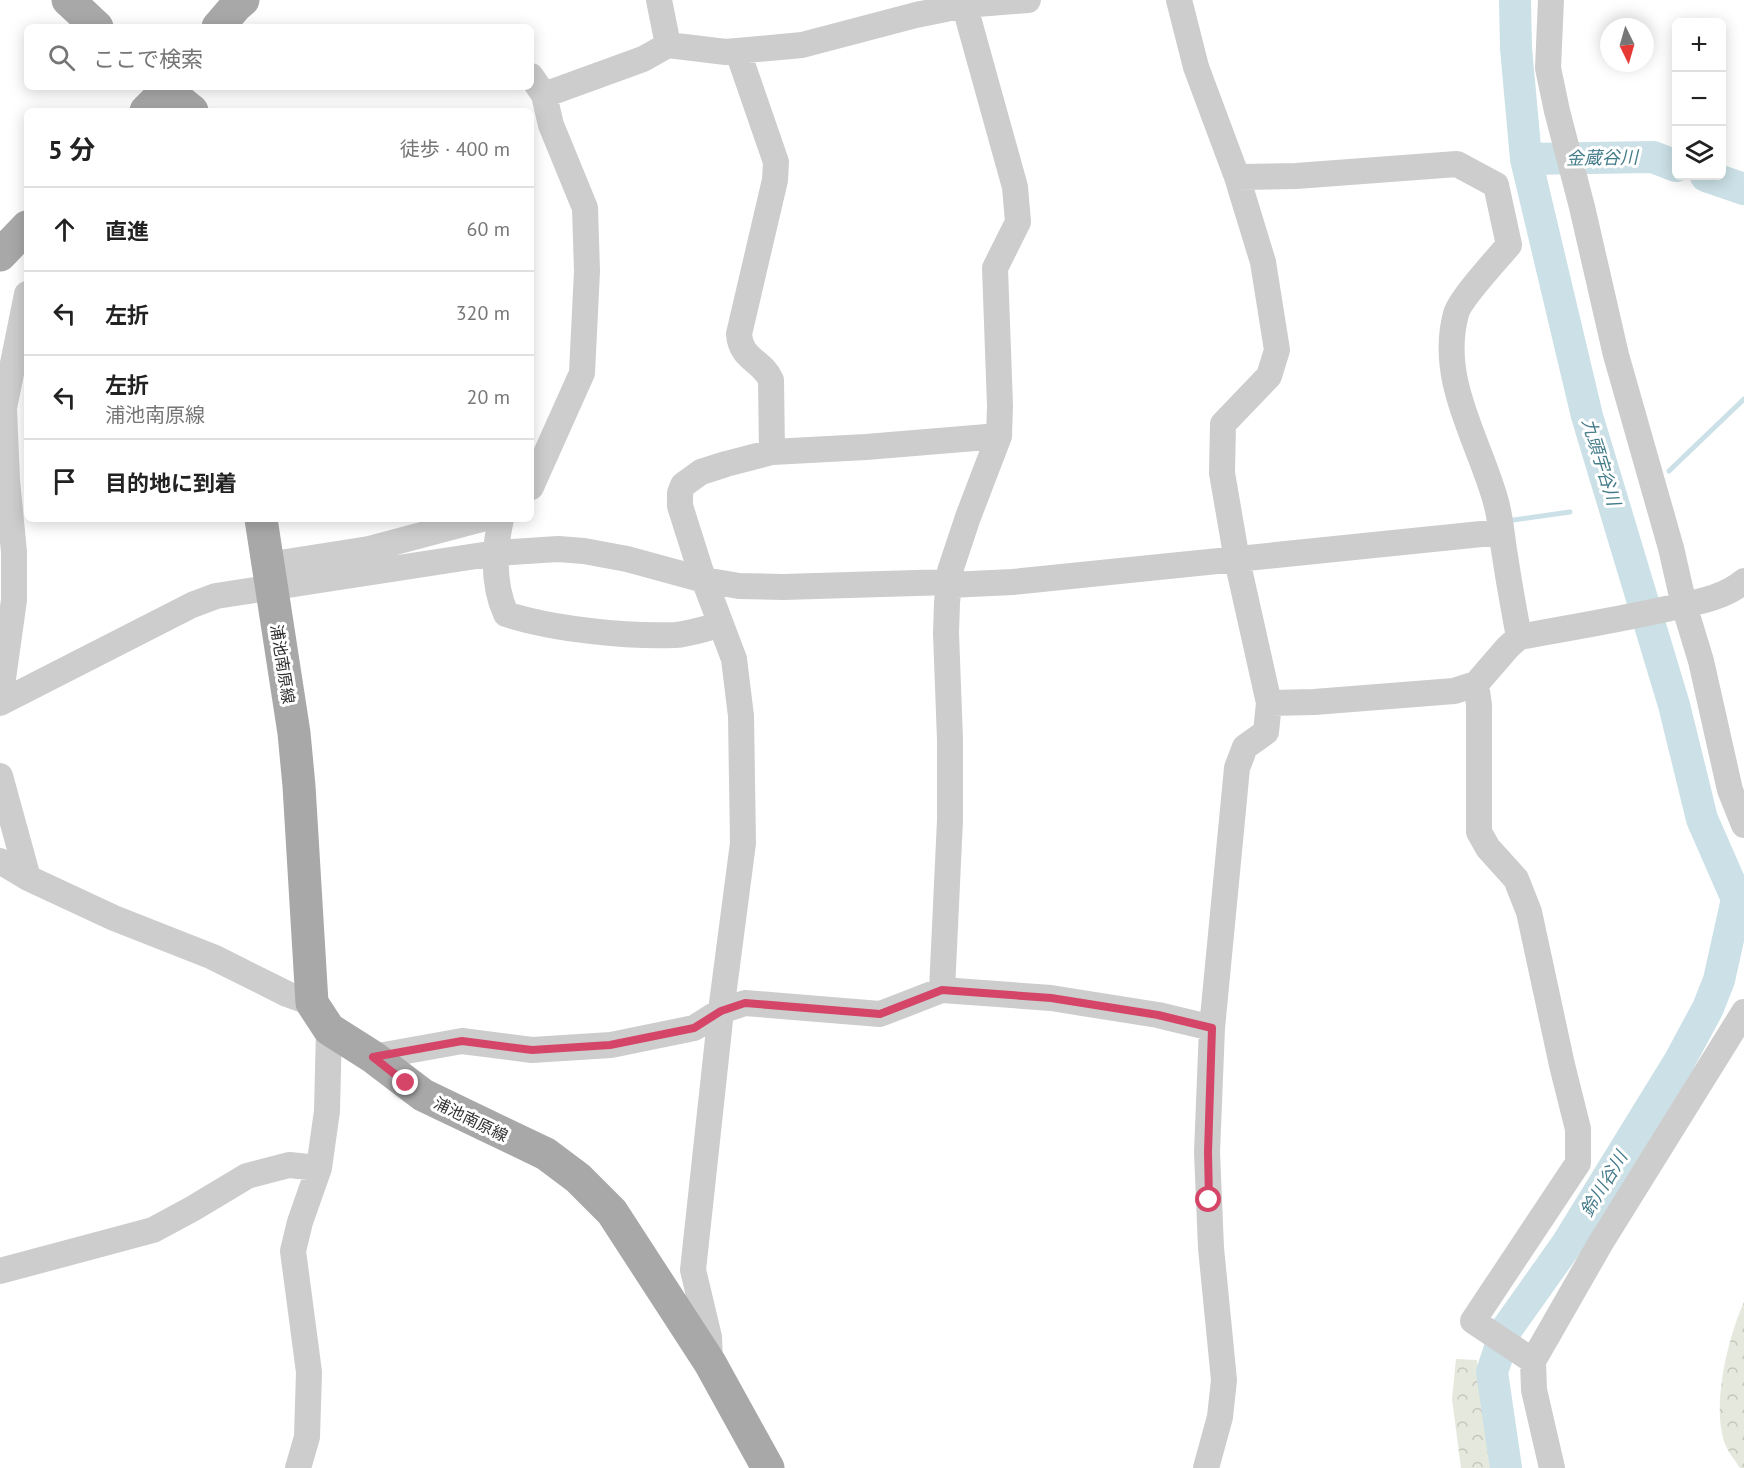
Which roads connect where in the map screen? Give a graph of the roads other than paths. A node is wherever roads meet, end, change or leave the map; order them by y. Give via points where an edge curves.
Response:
1 (68, 0) edge
2 (243, 0) edge
3 (659, 0) edge
4 (1028, 0) edge
5 (1179, 0) edge
6 (1551, 0) edge
7 (964, 3) edge
8 (94, 24) edge
9 (221, 24) edge
10 (668, 45) junction
11 (738, 52) junction
12 (537, 85) edge
13 (1237, 177) junction
14 (24, 230) edge
15 (0, 255) edge
16 (24, 309) edge
17 (999, 436) junction
18 (772, 452) junction
19 (534, 480) edge
20 (261, 522) edge
21 (471, 522) edge
22 (1500, 525) junction
23 (497, 541) edge
24 (1236, 553) junction
25 (269, 575) junction
26 (702, 575) junction
27 (949, 579) junction
28 (1744, 581) edge
29 (1682, 605) junction
30 (720, 625) junction
31 (1519, 637) junction
32 (1476, 684) junction
33 (1, 693) edge
34 (1269, 703) junction
35 (0, 776) edge
36 (1744, 825) edge
37 (0, 861) edge
38 (28, 878) junction
39 (942, 990) junction
40 (721, 1011) junction
41 (1744, 1012) edge
42 (321, 1016) junction
43 (1212, 1028) junction
44 (373, 1057) junction
45 (319, 1168) junction
46 (0, 1271) edge
47 (1527, 1357) junction
48 (710, 1363) junction
49 (298, 1468) edge
50 (768, 1468) edge
51 (1206, 1468) edge
52 (1552, 1468) edge

1 - 8 main road
2 - 9 main road
3 - 10 street
4 - 7 street
5 - 13 street via 1196,67
6 - 29 street via 1548,68 1616,355 1671,548
7 - 11 street via 802,45
7 - 17 street via 1015,187 1018,222 995,268
10 - 11 street
10 - 12 street via 643,59
11 - 18 street via 776,162 739,334 743,351 771,380
12 - 19 street via 585,208 587,270 582,373
13 - 22 street via 1457,164 1496,184 1509,245 1456,310 1451,336 1454,379 1462,412 1487,473
13 - 24 street via 1263,262 1277,350 1269,376 1223,424 1222,473
14 - 15 main road
16 - 33 street via 4,408 14,600
17 - 18 street
17 - 27 street
18 - 26 street via 702,472 683,485 680,506
20 - 25 main road, 浦池南原線
21 - 25 street
22 - 24 street
22 - 31 street
23 - 25 street
23 - 26 street via 584,551
23 - 30 street via 499,598 506,614 529,622 638,634 677,635
24 - 27 street via 1013,582
24 - 34 street
25 - 33 street
25 - 42 main road, 浦池南原線 via 294,733
26 - 27 street via 739,586 783,587
26 - 30 street
27 - 39 street via 946,633 950,820
28 - 29 street via 1733,591
29 - 31 street
29 - 36 street via 1701,661 1730,790
30 - 40 street via 734,659 741,716 743,843
31 - 32 street
32 - 34 street via 1454,691
32 - 47 street via 1479,832 1516,879 1529,912 1578,1129 1578,1163 1473,1321
34 - 43 street via 1266,732 1245,747 1237,768
35 - 38 street
37 - 38 street
38 - 42 street via 114,918 213,957 287,994
39 - 40 street via 880,1014 745,1003
39 - 43 street via 1051,998
40 - 44 street via 694,1028 610,1045 532,1050 462,1041
40 - 48 street via 693,1270 710,1337
41 - 47 street
42 - 44 main road, 浦池南原線
42 - 45 street via 327,1111
43 - 51 street via 1208,1152 1211,1248 1224,1380 1220,1417
44 - 48 main road, 浦池南原線 via 423,1095 546,1154 578,1178 612,1212
45 - 46 street via 289,1165 247,1176 153,1230
45 - 49 street via 293,1251 309,1372 308,1437
47 - 52 street
48 - 50 main road, 浦池南原線

